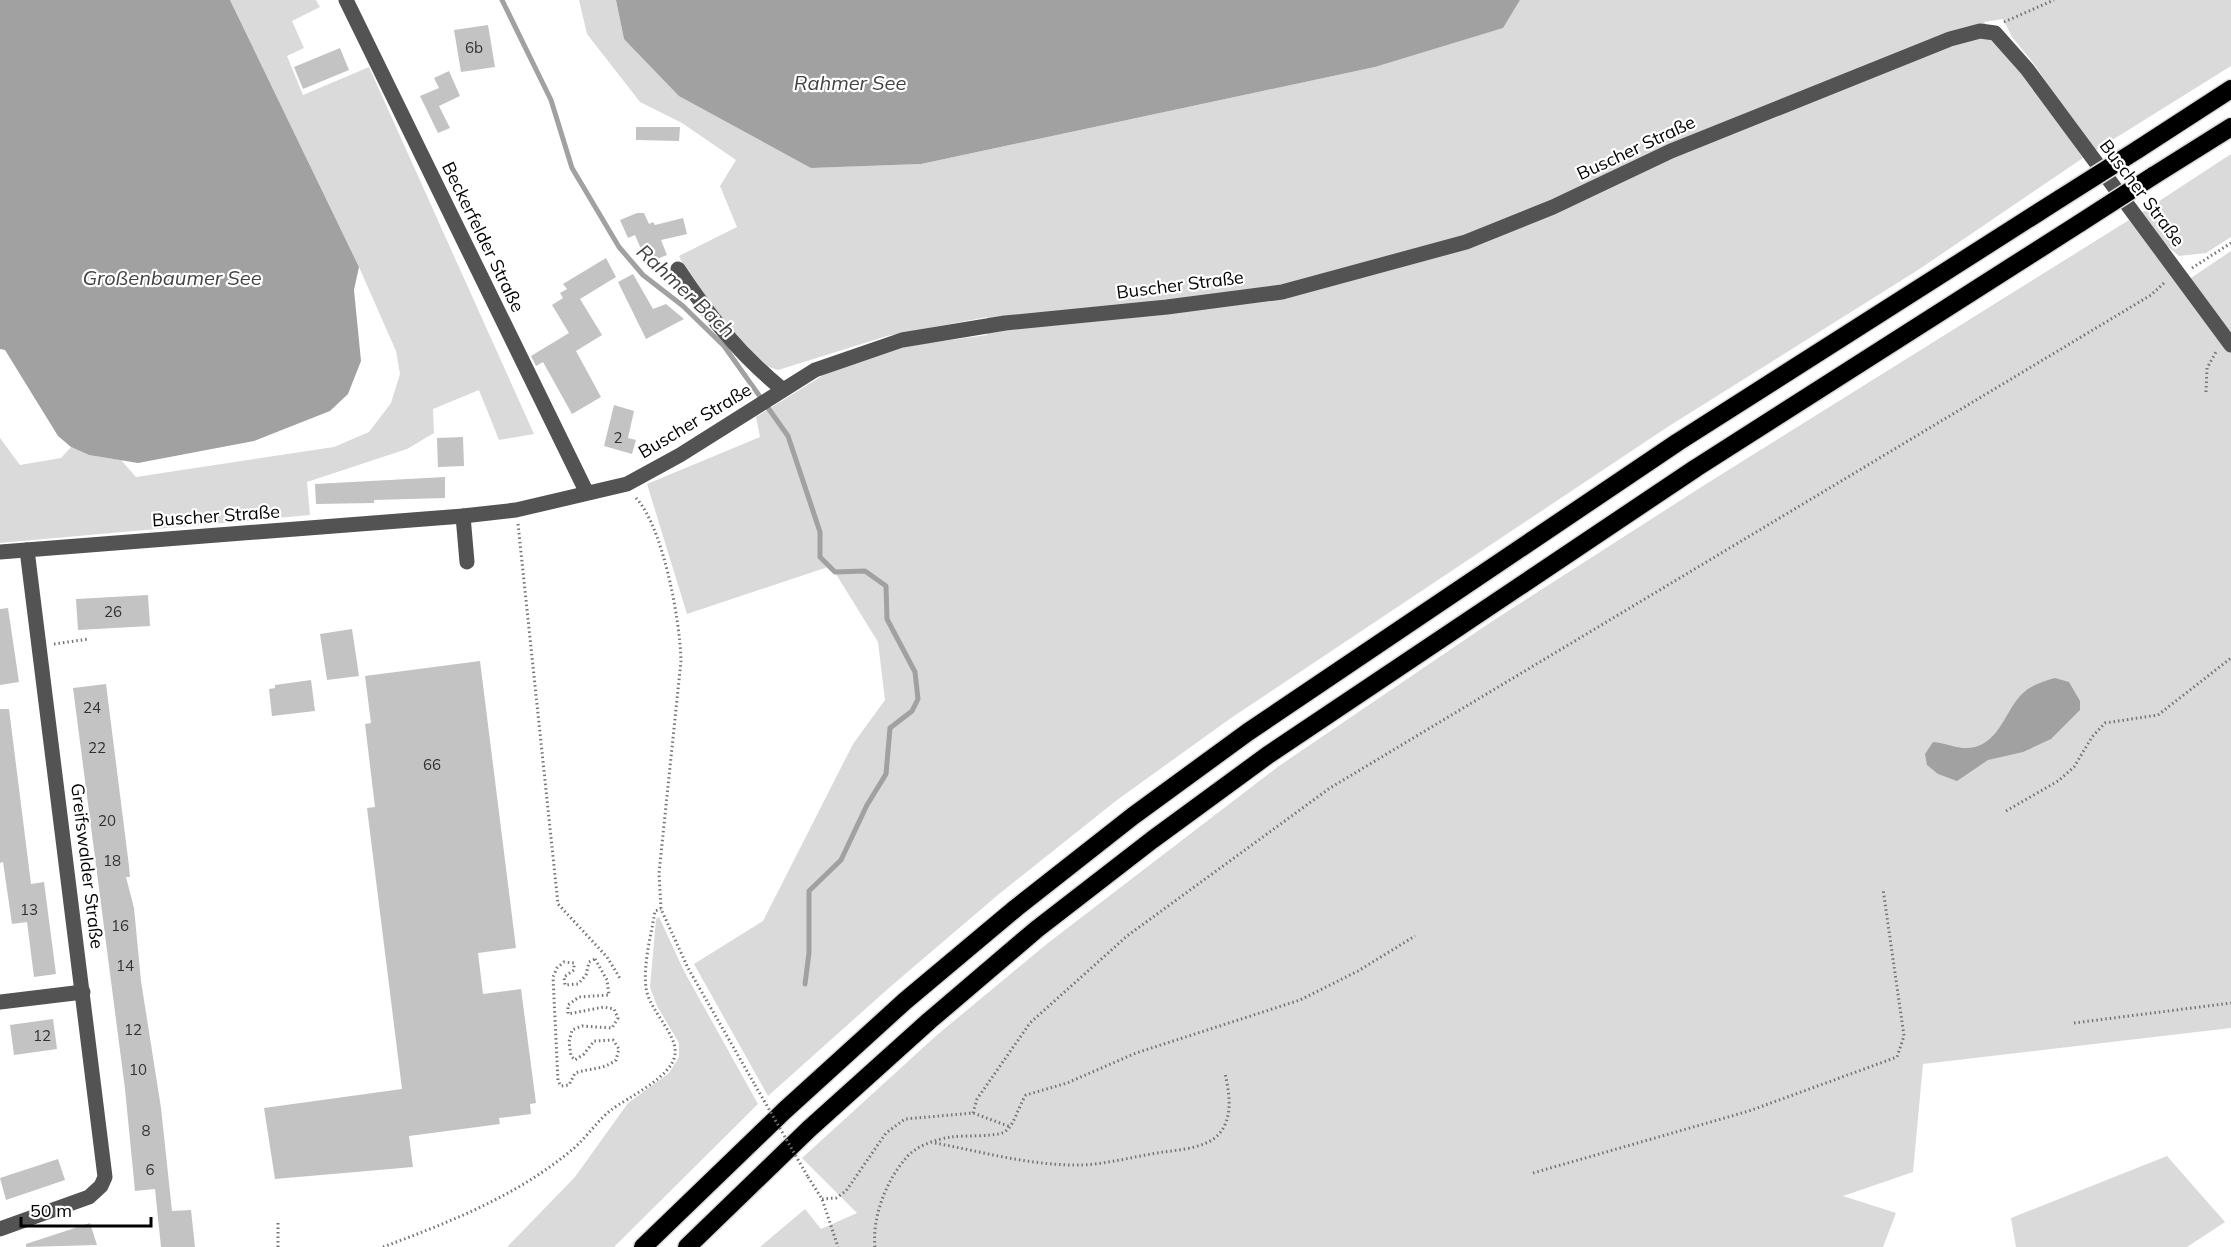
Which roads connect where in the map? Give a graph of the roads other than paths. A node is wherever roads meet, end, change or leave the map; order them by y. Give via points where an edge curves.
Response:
1 (346, 0) edge
2 (2231, 89) edge
3 (2231, 127) edge
4 (678, 269) dead end
5 (2228, 342) edge
6 (782, 389) junction
7 (586, 492) junction
8 (464, 516) junction
9 (27, 550) junction
10 (0, 552) edge
11 (467, 562) dead end
12 (83, 992) junction
13 (0, 1002) edge
14 (0, 1228) edge
15 (643, 1247) edge
16 (687, 1247) edge

1 - 7 street, Beckerfelder Straße
2 - 15 highway, bridge via 1658,455 1258,726 1133,816 905,1001
3 - 16 highway, bridge via 1658,493 1268,755 1037,929 808,1129
4 - 6 street via 741,354
5 - 6 street, Buscher Straße via 2027,69 1995,33 1980,31 1950,39 1671,151 1539,213 1424,255 1269,294 923,335 815,370
6 - 7 street, Buscher Straße via 627,484
7 - 8 street, Buscher Straße via 516,510
8 - 9 street, Buscher Straße
8 - 11 street
9 - 10 street, Buscher Straße
9 - 12 street, Greifswalder Straße
12 - 13 street
12 - 14 street, Greifswalder Straße via 105,1177 89,1197

